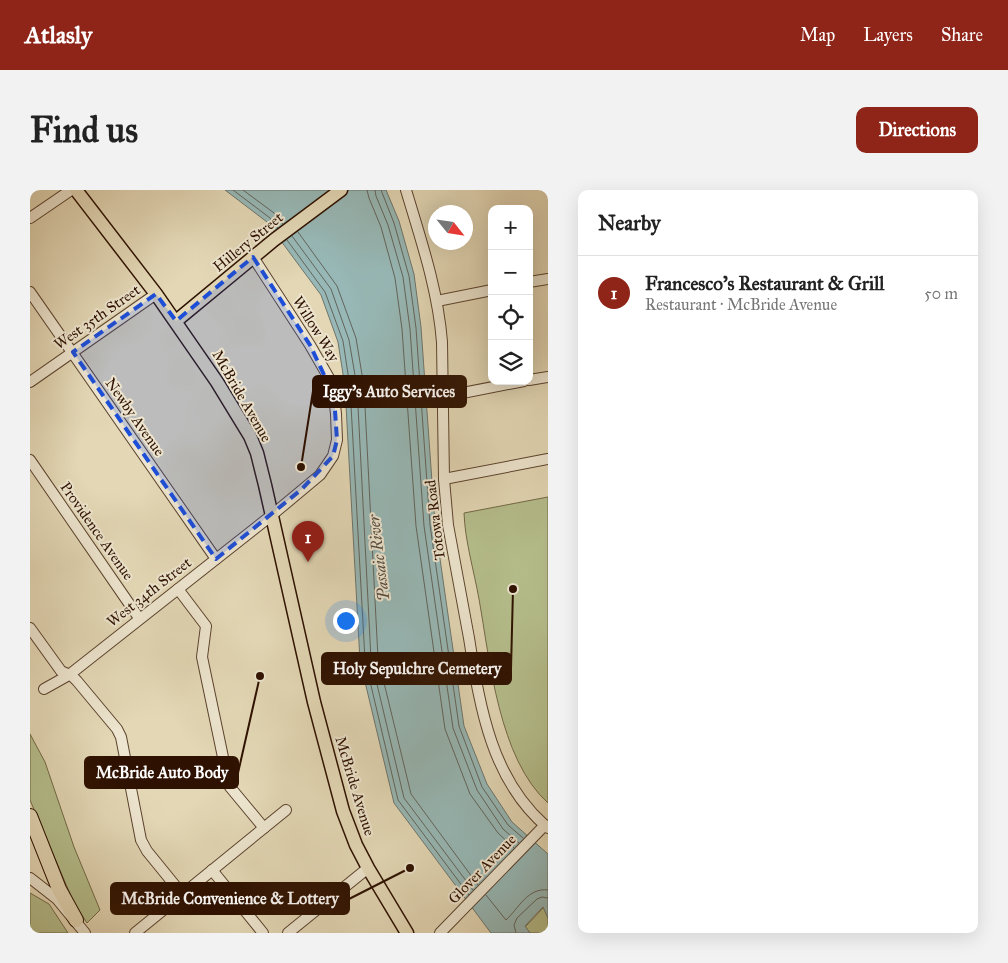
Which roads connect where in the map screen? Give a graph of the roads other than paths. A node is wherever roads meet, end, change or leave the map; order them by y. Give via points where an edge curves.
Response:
1 (71, 190) edge
2 (76, 190) edge
3 (341, 190) edge
4 (406, 190) edge
5 (30, 218) edge
6 (253, 257) junction
7 (548, 279) edge
8 (533, 281) edge
9 (488, 291) edge
10 (30, 292) edge
11 (156, 294) junction
12 (437, 301) junction
13 (176, 321) junction
14 (73, 352) junction
15 (548, 377) edge
16 (533, 379) edge
17 (30, 382) edge
18 (504, 385) edge
19 (442, 397) junction
20 (548, 459) edge
21 (30, 460) edge
22 (444, 479) junction
23 (272, 515) junction
24 (216, 559) junction
25 (178, 589) junction
26 (139, 618) junction
27 (30, 628) edge
28 (69, 675) junction
29 (44, 689) dead end
30 (286, 810) dead end
31 (30, 816) edge
32 (264, 828) junction
33 (544, 829) edge
34 (368, 868) junction
35 (212, 870) junction
36 (30, 878) edge
37 (182, 894) junction
38 (76, 920) junction
39 (85, 933) edge
40 (135, 933) edge
41 (263, 933) edge
42 (288, 933) edge
43 (407, 933) edge
44 (440, 933) edge

1 - 5 street
2 - 11 main road, McBride Avenue
3 - 6 main road, Hillery Street
4 - 12 street, Totowa Road
6 - 13 main road, Hillery Street
6 - 23 street, Willow Way via 329,378 336,414 336,448 328,465
7 - 8 street
9 - 12 street
10 - 14 street, Newby Avenue
11 - 13 main road, McBride Avenue
11 - 14 street, West 35th Street
12 - 19 street, Totowa Road via 442,342
13 - 23 main road, McBride Avenue via 250,436
14 - 17 street, West 35th Street
14 - 24 street, Newby Avenue
15 - 16 street
18 - 19 street
19 - 22 street, Totowa Road
20 - 22 street
21 - 26 street, Providence Avenue
22 - 33 street, Totowa Road via 448,525 486,725 505,775
23 - 24 street, West 34th Street
23 - 34 main road, McBride Avenue via 337,792 348,828
24 - 25 street, West 34th Street
25 - 26 street, West 34th Street
25 - 32 street via 206,626 202,657 230,787
26 - 28 street, West 34th Street
27 - 28 street via 61,671
28 - 29 street, West 34th Street
28 - 37 street via 121,737 141,840
30 - 32 street
31 - 38 highway via 59,889
32 - 35 street
33 - 44 street, Glover Avenue
34 - 42 street
34 - 43 main road, McBride Avenue
35 - 37 street
35 - 41 street
36 - 38 street via 48,891
37 - 40 street
38 - 39 street

